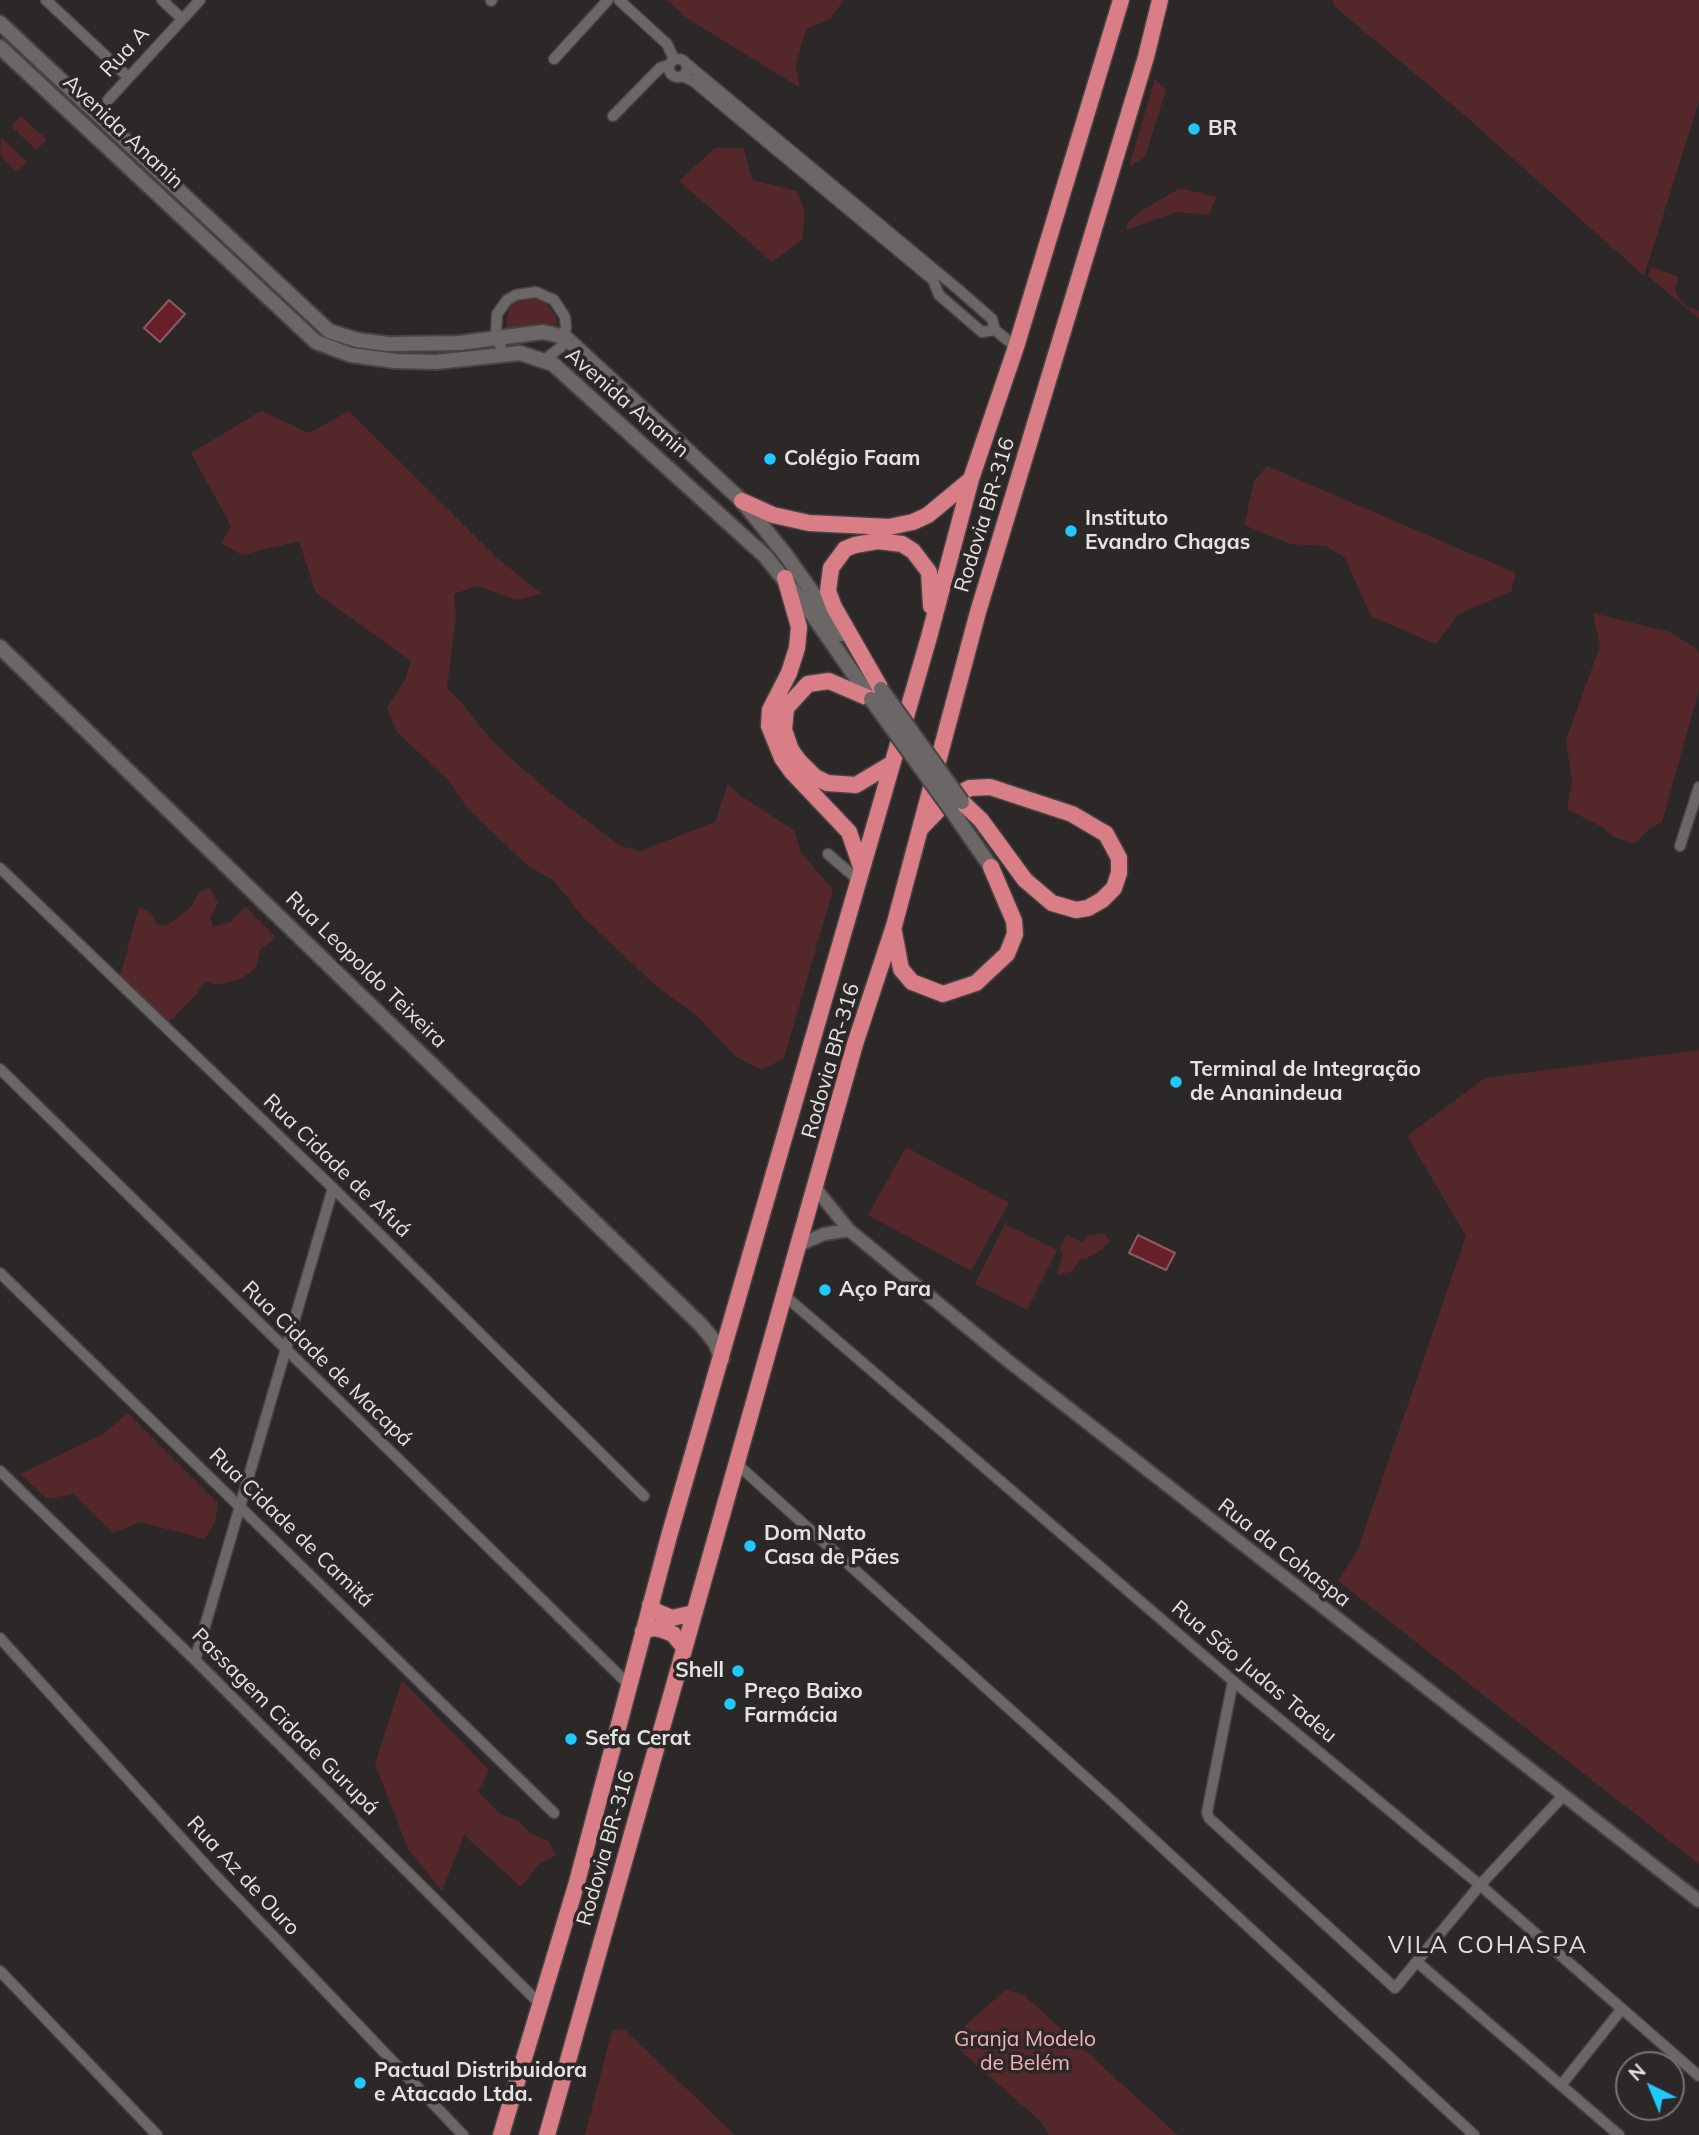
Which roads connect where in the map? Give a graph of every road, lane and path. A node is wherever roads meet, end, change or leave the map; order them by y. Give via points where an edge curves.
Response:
1 (46, 0) edge
2 (162, 0) edge
3 (200, 0) edge
4 (608, 0) edge
5 (618, 0) edge
6 (1121, 0) edge
7 (1160, 0) edge
8 (182, 19) junction
9 (0, 23) edge
10 (0, 47) edge
11 (554, 59) dead end
12 (672, 62) junction
13 (687, 64) junction
14 (682, 76) junction
15 (128, 77) junction
16 (108, 100) dead end
17 (613, 116) dead end
18 (936, 277) junction
19 (976, 306) junction
20 (965, 318) junction
21 (995, 330) junction
22 (496, 337) junction
23 (565, 337) junction
24 (1016, 347) junction
25 (504, 353) junction
26 (544, 360) junction
27 (971, 480) junction
28 (742, 501) junction
29 (785, 578) junction
30 (929, 637) junction
31 (0, 647) edge
32 (876, 694) junction
33 (891, 765) junction
34 (1699, 787) edge
35 (957, 806) junction
36 (921, 829) junction
37 (1681, 846) dead end
38 (828, 854) dead end
39 (991, 867) joint
40 (0, 870) edge
41 (859, 873) junction
42 (894, 926) junction
43 (0, 1069) edge
44 (333, 1188) junction
45 (816, 1189) junction
46 (849, 1230) junction
47 (800, 1245) junction
48 (0, 1273) edge
49 (785, 1296) junction
50 (732, 1322) junction
51 (701, 1325) junction
52 (286, 1353) junction
53 (722, 1359) junction
54 (738, 1465) junction
55 (0, 1471) edge
56 (644, 1496) dead end
57 (242, 1505) junction
58 (650, 1605) junction
59 (694, 1613) junction
60 (643, 1631) junction
61 (0, 1638) edge
62 (684, 1647) junction
63 (195, 1660) junction
64 (1233, 1681) junction
65 (628, 1684) junction
66 (1562, 1797) junction
67 (554, 1813) dead end
68 (1480, 1885) junction
69 (1699, 1901) edge
70 (1418, 1962) junction
71 (0, 1971) edge
72 (540, 2004) junction
73 (1620, 2010) junction
74 (1699, 2076) edge
75 (1562, 2084) junction
76 (157, 2135) edge
77 (463, 2135) edge
78 (501, 2135) edge
79 (547, 2135) edge
80 (1474, 2135) edge
81 (1619, 2135) edge

1 - 15 street
2 - 8 street
3 - 8 street, Rua A
4 - 11 street
5 - 12 street via 667,44
6 - 24 highway, Rodovia BR-316
7 - 36 highway, Rodovia BR-316 via 978,612
8 - 15 street, Rua A
9 - 22 main road, Avenida Ananin via 329,331 388,344 460,344
10 - 25 main road, Avenida Ananin via 316,342 351,355 396,361 436,362
12 - 13 street via 681,59
12 - 14 street via 672,75
12 - 17 street via 660,68
13 - 14 street
13 - 18 street
14 - 18 street
15 - 16 street, Rua A
18 - 19 street
18 - 20 street via 939,296
19 - 20 street
19 - 21 street via 992,319
20 - 21 street via 982,332
21 - 24 street
22 - 23 main road, Avenida Ananin via 543,332
22 - 23 street via 497,314 503,304 526,292 546,295 561,308
22 - 25 street
23 - 26 street
23 - 28 main road, Avenida Ananin
24 - 27 highway, Rodovia BR-316
25 - 26 main road, Avenida Ananin
26 - 29 main road, Avenida Ananin via 660,458
27 - 28 highway via 928,515 889,527 809,523 773,515
27 - 30 highway, Rodovia BR-316
28 - 32 main road, Avenida Ananin via 785,554
29 - 32 main road, Avenida Ananin
29 - 41 highway via 799,627 797,648 770,710 769,726 792,772 849,832
30 - 32 highway via 933,594 929,572 913,551 902,544 878,541 855,545 838,557 831,568 828,591 870,665
30 - 33 highway, Rodovia BR-316
31 - 51 main road, Rua Leopoldo Teixeira
32 - 33 highway via 829,681 808,684 786,708 783,730 799,761 827,783 856,785
32 - 35 main road, Avenida Ananin, bridge
33 - 41 highway, Rodovia BR-316
34 - 37 street
35 - 36 highway via 981,820 1025,880 1052,903 1082,909 1095,905 1114,888 1119,858 1105,834 1072,814 990,787 950,798
35 - 39 main road, Avenida Ananin
36 - 42 highway, Rodovia BR-316
38 - 41 street
39 - 42 highway via 1015,934 1007,954 976,983 943,994 912,982 901,969
40 - 44 street, Rua Cidade de Afuá
41 - 50 highway, Rodovia BR-316
42 - 45 highway, Rodovia BR-316 via 855,1044
43 - 52 street, Rua Cidade de Macapá
44 - 52 street
44 - 56 street, Rua Cidade de Afuá
45 - 46 street, Rua da Cohaspa
45 - 47 highway, Rodovia BR-316
46 - 47 street
46 - 66 street, Rua da Cohaspa
47 - 49 highway, Rodovia BR-316
48 - 57 street, Rua Cidade de Camitá
49 - 54 highway, Rodovia BR-316
49 - 64 street, Rua São Judas Tadeu
50 - 51 main road
50 - 53 highway, Rodovia BR-316
51 - 53 main road, Rua Leopoldo Teixeira
52 - 57 street
52 - 65 street, Rua Cidade de Macapá
53 - 58 highway, Rodovia BR-316
54 - 59 highway, Rodovia BR-316
54 - 80 street
55 - 63 street, Passagem Cidade Gurupá
57 - 63 street
57 - 67 street, Rua Cidade de Camitá
58 - 59 highway via 672,1618
58 - 60 highway, Rodovia BR-316
59 - 62 highway, Rodovia BR-316
60 - 62 highway via 663,1630
60 - 65 highway, Rodovia BR-316
61 - 77 street, Rua Az de Ouro via 213,1873
62 - 79 highway, Rodovia BR-316
63 - 72 street, Passagem Cidade Gurupá
64 - 68 street, Rua São Judas Tadeu
64 - 70 street via 1209,1818 1395,1988
65 - 72 highway, Rodovia BR-316
66 - 68 street
66 - 69 street, Rua da Cohaspa
68 - 70 street
68 - 73 street, Rua São Judas Tadeu
70 - 75 street
71 - 76 street
72 - 78 highway, Rodovia BR-316
73 - 74 street, Rua São Judas Tadeu
73 - 75 street
75 - 81 street

